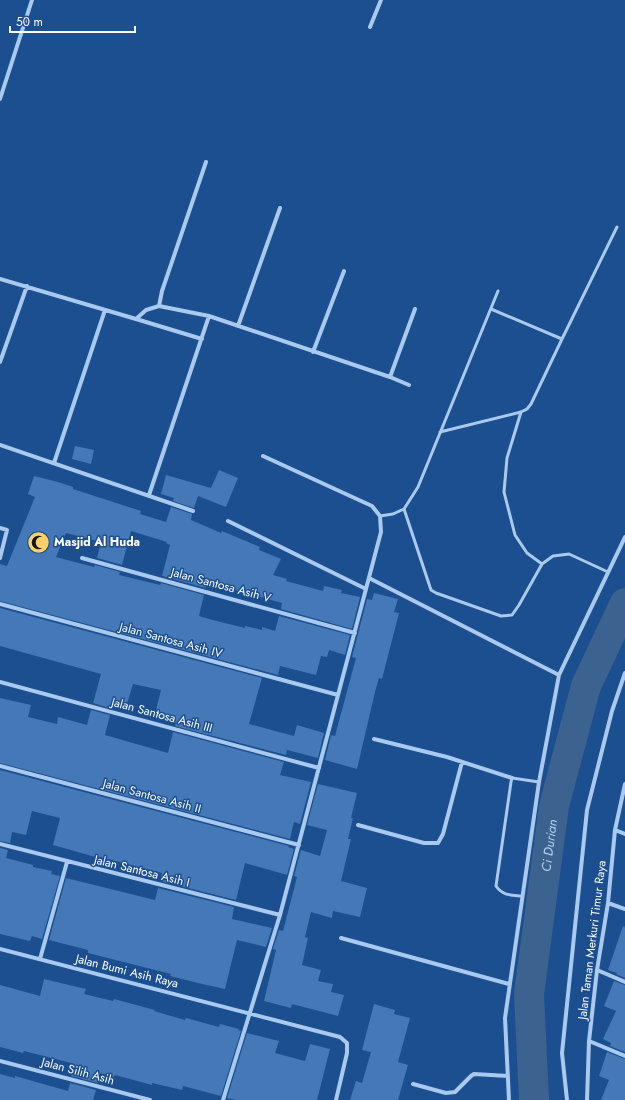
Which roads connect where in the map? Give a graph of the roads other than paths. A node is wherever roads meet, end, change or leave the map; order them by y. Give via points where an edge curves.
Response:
1 (32, 0) edge
2 (381, 0) edge
3 (370, 27) dead end
4 (0, 99) edge
5 (206, 162) dead end
6 (280, 208) dead end
7 (617, 227) dead end
8 (344, 271) dead end
9 (0, 279) edge
10 (26, 286) junction
11 (498, 291) dead end
12 (159, 306) junction
13 (491, 308) junction
14 (415, 309) dead end
15 (105, 310) junction
16 (209, 316) junction
17 (136, 319) junction
18 (238, 326) junction
19 (202, 339) junction
20 (562, 339) junction
21 (313, 352) junction
22 (0, 362) edge
23 (390, 377) junction
24 (409, 384) dead end
25 (521, 412) junction
26 (440, 432) junction
27 (0, 445) edge
28 (263, 456) dead end
29 (54, 463) junction
30 (149, 495) junction
31 (404, 508) junction
32 (194, 511) dead end
33 (380, 516) junction
34 (228, 521) dead end
35 (0, 528) edge
36 (625, 537) edge
37 (0, 558) edge
38 (82, 558) dead end
39 (542, 564) junction
40 (608, 572) junction
41 (369, 578) junction
42 (366, 589) junction
43 (0, 604) edge
44 (355, 633) junction
45 (625, 673) edge
46 (559, 675) junction
47 (0, 682) edge
48 (338, 695) junction
49 (374, 739) dead end
50 (462, 762) junction
51 (0, 766) edge
52 (319, 768) junction
53 (512, 778) junction
54 (539, 782) junction
55 (625, 784) edge
56 (358, 825) dead end
57 (615, 830) junction
58 (625, 834) edge
59 (0, 844) edge
60 (299, 845) junction
61 (67, 862) junction
62 (522, 896) junction
63 (608, 903) junction
64 (625, 909) edge
65 (280, 915) junction
66 (342, 938) dead end
67 (0, 949) edge
68 (40, 959) junction
69 (597, 970) junction
70 (625, 982) edge
71 (509, 984) junction
72 (250, 1013) junction
73 (589, 1041) junction
74 (625, 1056) edge
75 (0, 1061) edge
76 (508, 1076) junction
77 (413, 1084) dead end
78 (150, 1100) edge
79 (223, 1100) edge
80 (336, 1100) edge
81 (509, 1100) edge
82 (567, 1100) edge
83 (587, 1100) edge

1 - 4 street
2 - 3 street
5 - 12 street
6 - 18 street
7 - 20 lane
8 - 21 street
9 - 10 street
10 - 15 street
10 - 22 street
11 - 13 lane
12 - 16 street
12 - 17 street via 146,310
13 - 20 lane
13 - 26 lane
14 - 23 street
15 - 17 street
15 - 29 street
16 - 18 street
16 - 19 street
17 - 19 street
18 - 21 street
19 - 30 street
20 - 25 lane via 531,404
21 - 23 street
23 - 24 street
25 - 26 lane
25 - 39 lane via 507,458 504,492 515,535 527,553
26 - 31 lane via 418,486
27 - 29 street
28 - 33 street via 372,506
29 - 30 street
30 - 32 street
31 - 33 lane via 393,514
31 - 39 lane via 431,590 436,593 501,616 512,615
33 - 41 street via 381,532
34 - 42 street
35 - 37 street via 7,530
36 - 40 street
38 - 44 street, Jalan Santosa Asih V
39 - 40 lane via 552,556 568,554
40 - 46 street
41 - 42 street
41 - 46 street
42 - 44 street
43 - 48 street, Jalan Santosa Asih IV
44 - 48 street
45 - 82 street via 612,711 587,810 562,1053
46 - 54 street
47 - 52 street, Jalan Santosa Asih III
48 - 52 street
49 - 50 street
50 - 53 street
50 - 56 street via 443,834 438,843 424,843
51 - 60 street, Jalan Santosa Asih II
52 - 60 street
53 - 54 lane
53 - 62 lane via 496,886 500,892
54 - 62 street
55 - 57 street, Jalan Taman Merkuri Timur Raya
57 - 58 street
57 - 63 street, Jalan Taman Merkuri Timur Raya
59 - 61 street, Jalan Santosa Asih I
60 - 65 street
61 - 65 street, Jalan Santosa Asih I
61 - 68 street
62 - 71 street
63 - 64 street
63 - 69 street, Jalan Taman Merkuri Timur Raya
65 - 72 street
66 - 71 street
67 - 68 street, Jalan Bumi Asih Raya
68 - 72 street, Jalan Bumi Asih Raya
69 - 70 street
69 - 73 street, Jalan Taman Merkuri Timur Raya
71 - 76 street via 504,1018
72 - 79 street
72 - 80 street, Jalan Bumi Asih Raya via 340,1037 347,1043
73 - 74 street
73 - 83 street, Jalan Taman Merkuri Timur Raya
75 - 78 street, Jalan Silih Asih
76 - 77 street via 474,1074 452,1093
76 - 81 street

